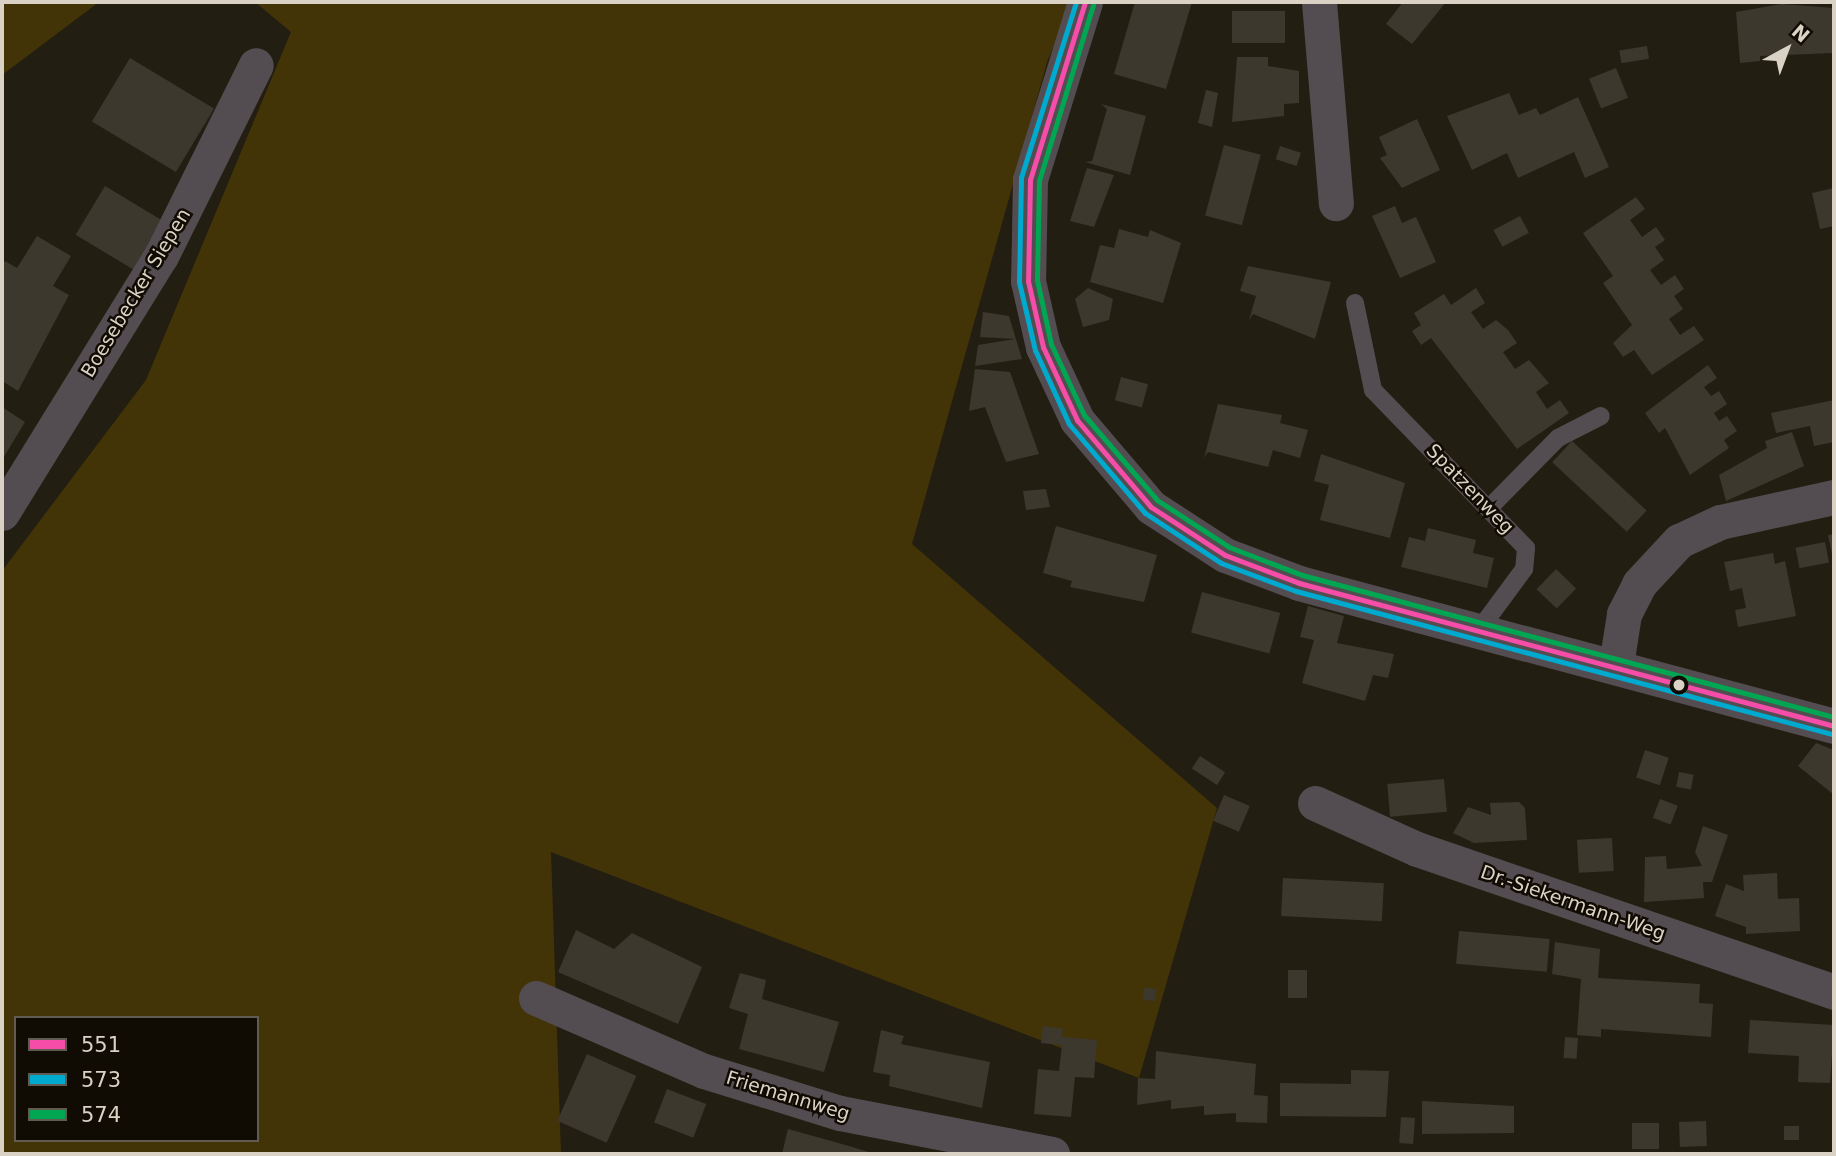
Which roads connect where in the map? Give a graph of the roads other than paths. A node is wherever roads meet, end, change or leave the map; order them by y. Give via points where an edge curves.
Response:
1 (1085, 2) edge
2 (1319, 2) edge
3 (256, 65) dead end
4 (1336, 203) dead end
5 (1355, 303) dead end
6 (1601, 416) dead end
7 (1834, 497) edge
8 (1489, 508) junction
9 (2, 513) edge
10 (1479, 630) junction
11 (1616, 665) junction
12 (1834, 726) edge
13 (1315, 803) dead end
14 (1834, 992) edge
15 (536, 998) dead end
16 (1052, 1154) edge

1 - 10 street via 1043,122 1026,215 1034,313 1077,420 1151,507 1225,555 1299,583
2 - 4 street
3 - 9 street, Boesebecker Siepen via 162,256
5 - 8 lane, Spatzenweg via 1373,390
6 - 8 lane via 1559,438
7 - 11 street via 1720,522 1679,541 1639,584 1625,614
8 - 10 lane, Spatzenweg via 1528,558
10 - 11 street
11 - 12 street
13 - 14 street, Dr.-Siekermann-Weg via 1417,849
15 - 16 street, Friemannweg via 704,1071 840,1113

